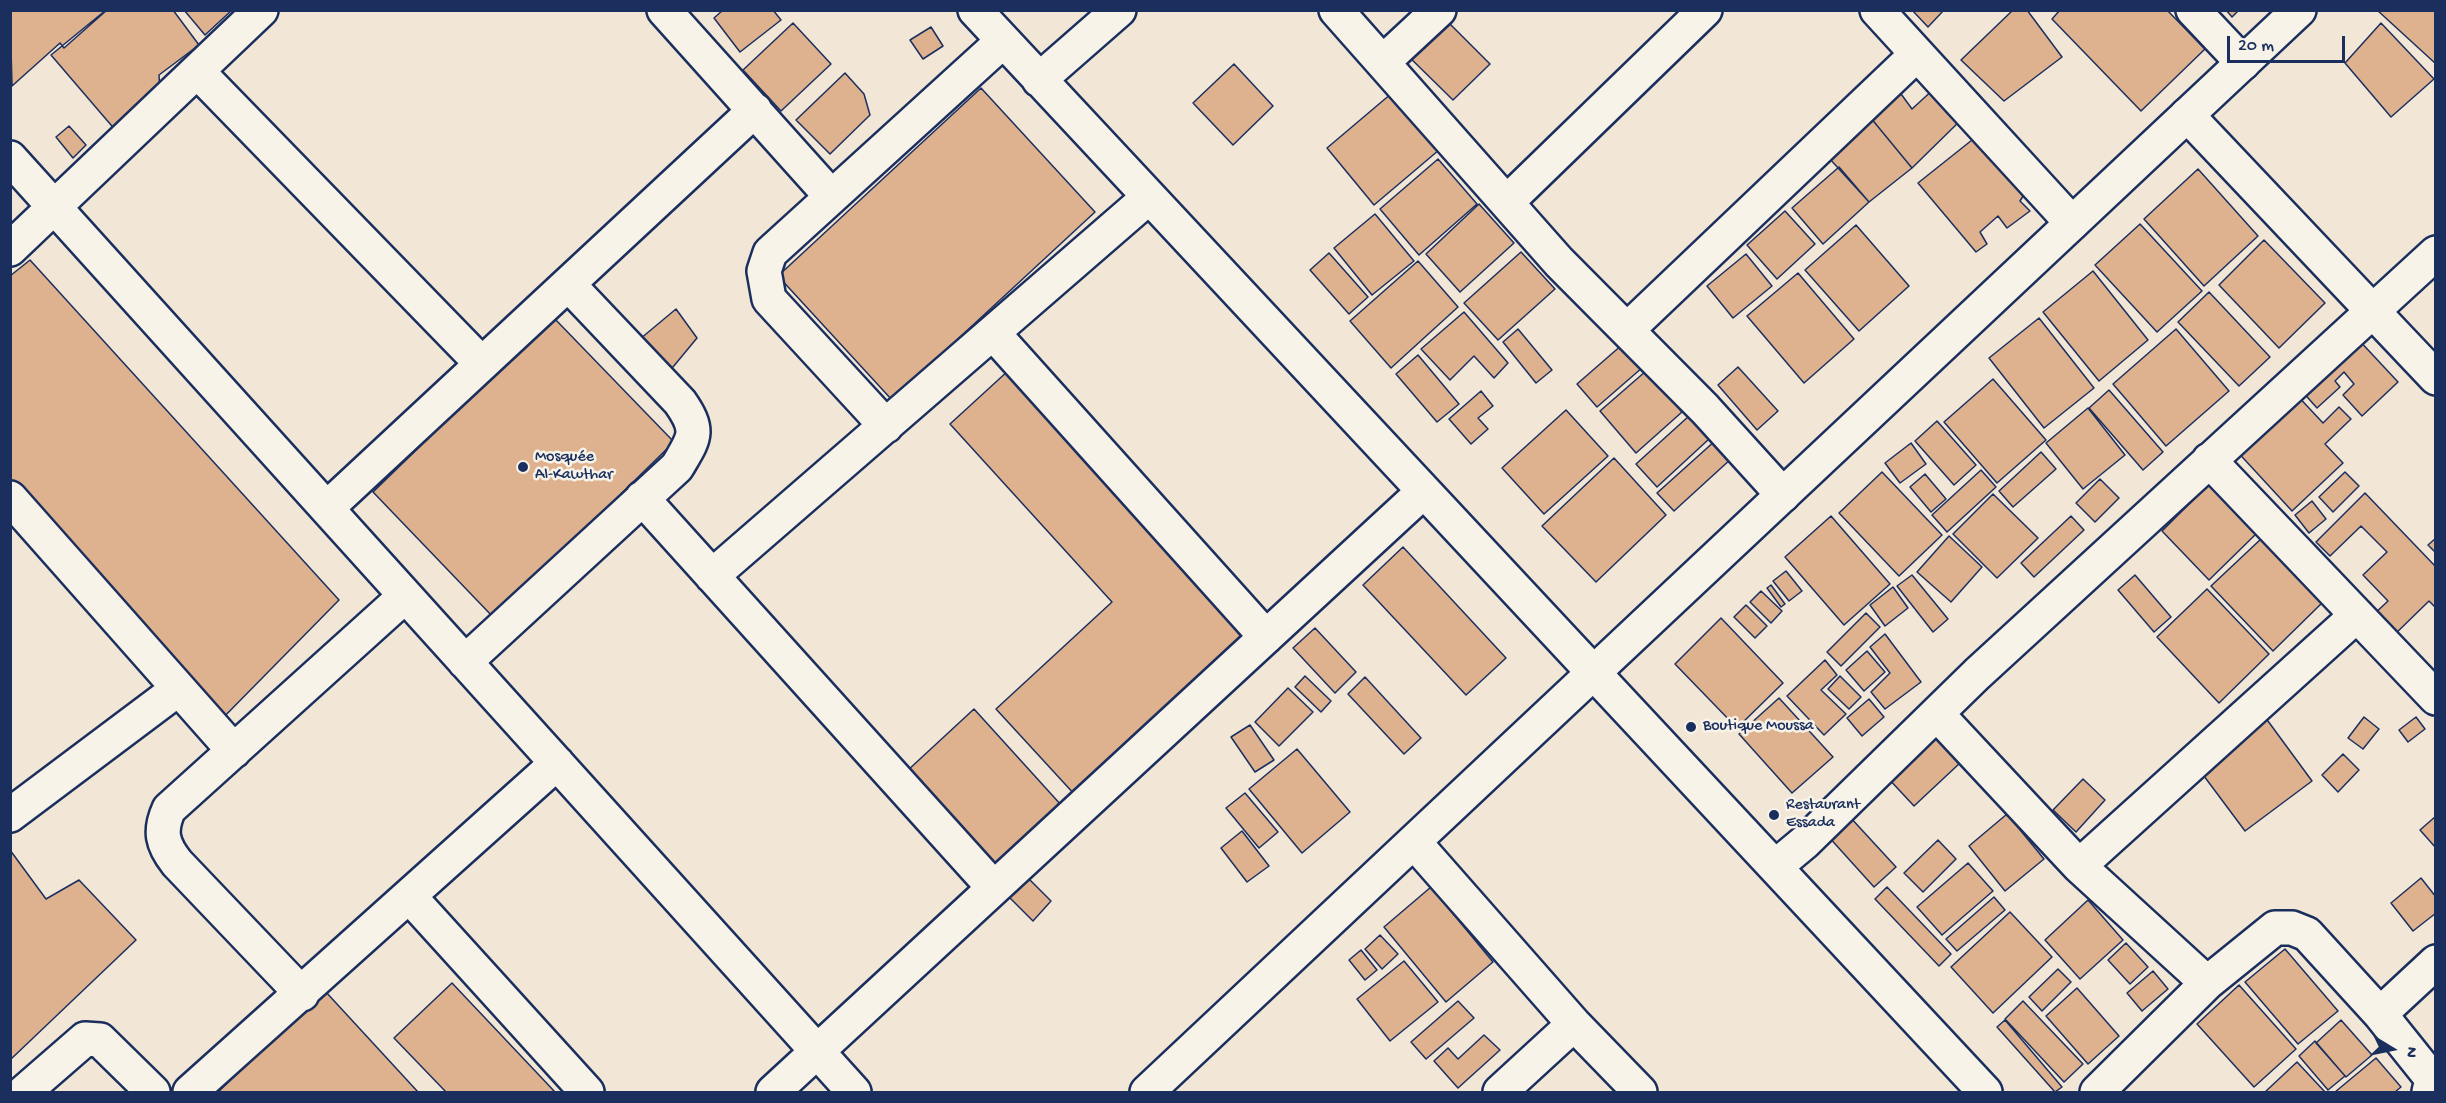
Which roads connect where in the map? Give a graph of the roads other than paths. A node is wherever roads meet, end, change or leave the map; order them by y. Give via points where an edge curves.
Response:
1 (261, 10) edge
2 (664, 10) edge
3 (975, 10) edge
4 (1119, 10) edge
5 (1336, 10) edge
6 (1439, 10) edge
7 (1706, 10) edge
8 (1877, 10) edge
9 (2193, 10) edge
10 (2299, 10) edge
11 (1003, 41) junction
12 (1917, 54) junction
13 (1383, 62) junction
14 (2243, 63) junction
15 (198, 71) junction
16 (1040, 80) junction
17 (755, 110) junction
18 (2187, 115) junction
19 (10, 158) edge
20 (830, 195) junction
21 (1149, 197) junction
22 (1507, 202) junction
23 (55, 207) junction
24 (2072, 223) junction
25 (10, 249) edge
26 (2436, 253) edge
27 (568, 284) junction
28 (2373, 313) junction
29 (1627, 330) junction
30 (993, 333) junction
31 (482, 364) junction
32 (2436, 378) edge
33 (886, 426) junction
34 (2209, 460) junction
35 (1424, 491) junction
36 (1783, 495) junction
37 (10, 498) edge
38 (642, 498) junction
39 (327, 508) junction
40 (712, 576) junction
41 (405, 596) junction
42 (2357, 615) junction
43 (1266, 637) junction
44 (465, 662) junction
45 (1594, 673) junction
46 (178, 689) junction
47 (2436, 698) edge
48 (1936, 714) junction
49 (234, 751) junction
50 (557, 763) junction
51 (10, 815) edge
52 (1414, 842) junction
53 (2079, 866) junction
54 (1775, 867) junction
55 (994, 888) junction
56 (409, 897) junction
57 (2436, 962) edge
58 (2207, 983) junction
59 (302, 994) junction
60 (2380, 1014) junction
61 (1574, 1024) junction
62 (816, 1051) junction
63 (24, 1092) edge
64 (153, 1092) edge
65 (190, 1092) edge
66 (587, 1092) edge
67 (773, 1092) edge
68 (854, 1092) edge
69 (1147, 1092) edge
70 (1500, 1092) edge
71 (1640, 1092) edge
72 (1985, 1092) edge
73 (2097, 1092) edge
74 (2429, 1092) edge

1 - 15 street
2 - 17 street
3 - 11 street
4 - 16 street
5 - 13 street
6 - 13 street
7 - 22 street
8 - 12 street
9 - 14 street
10 - 14 street
11 - 16 street
11 - 20 street
12 - 24 street
12 - 29 street
13 - 22 street
14 - 18 street
15 - 23 street
15 - 31 street
16 - 21 street
17 - 20 street
17 - 27 street
18 - 24 street
18 - 28 street
19 - 23 street
20 - 33 street via 770,253 764,271 769,299
21 - 30 street
21 - 35 street
22 - 29 street via 1559,262
23 - 25 street
23 - 39 street
24 - 36 street
26 - 28 street
27 - 31 street
27 - 38 street via 693,420 694,438 676,467
28 - 32 street
28 - 34 street
29 - 36 street
30 - 33 street
30 - 43 street
31 - 39 street
33 - 40 street
34 - 42 street
34 - 48 street
35 - 43 street
35 - 45 street
36 - 45 street
37 - 46 street
38 - 40 street
38 - 44 street
39 - 41 street
40 - 55 street
41 - 44 street
41 - 49 street
42 - 47 street
42 - 53 street
43 - 55 street
44 - 50 street
45 - 52 street
45 - 54 street
46 - 49 street
46 - 51 street
48 - 53 street
48 - 54 street
49 - 59 street via 169,809 162,826 167,850
50 - 56 street
50 - 62 street
52 - 61 street
52 - 69 street
53 - 58 street
54 - 72 street
55 - 62 street
56 - 59 street
56 - 66 street
57 - 60 street
58 - 60 street via 2275,928 2292,928 2307,934
58 - 73 street
59 - 65 street
60 - 74 street via 2432,1079
61 - 70 street
61 - 71 street
62 - 67 street
62 - 68 street
63 - 64 street via 86,1039 100,1040

